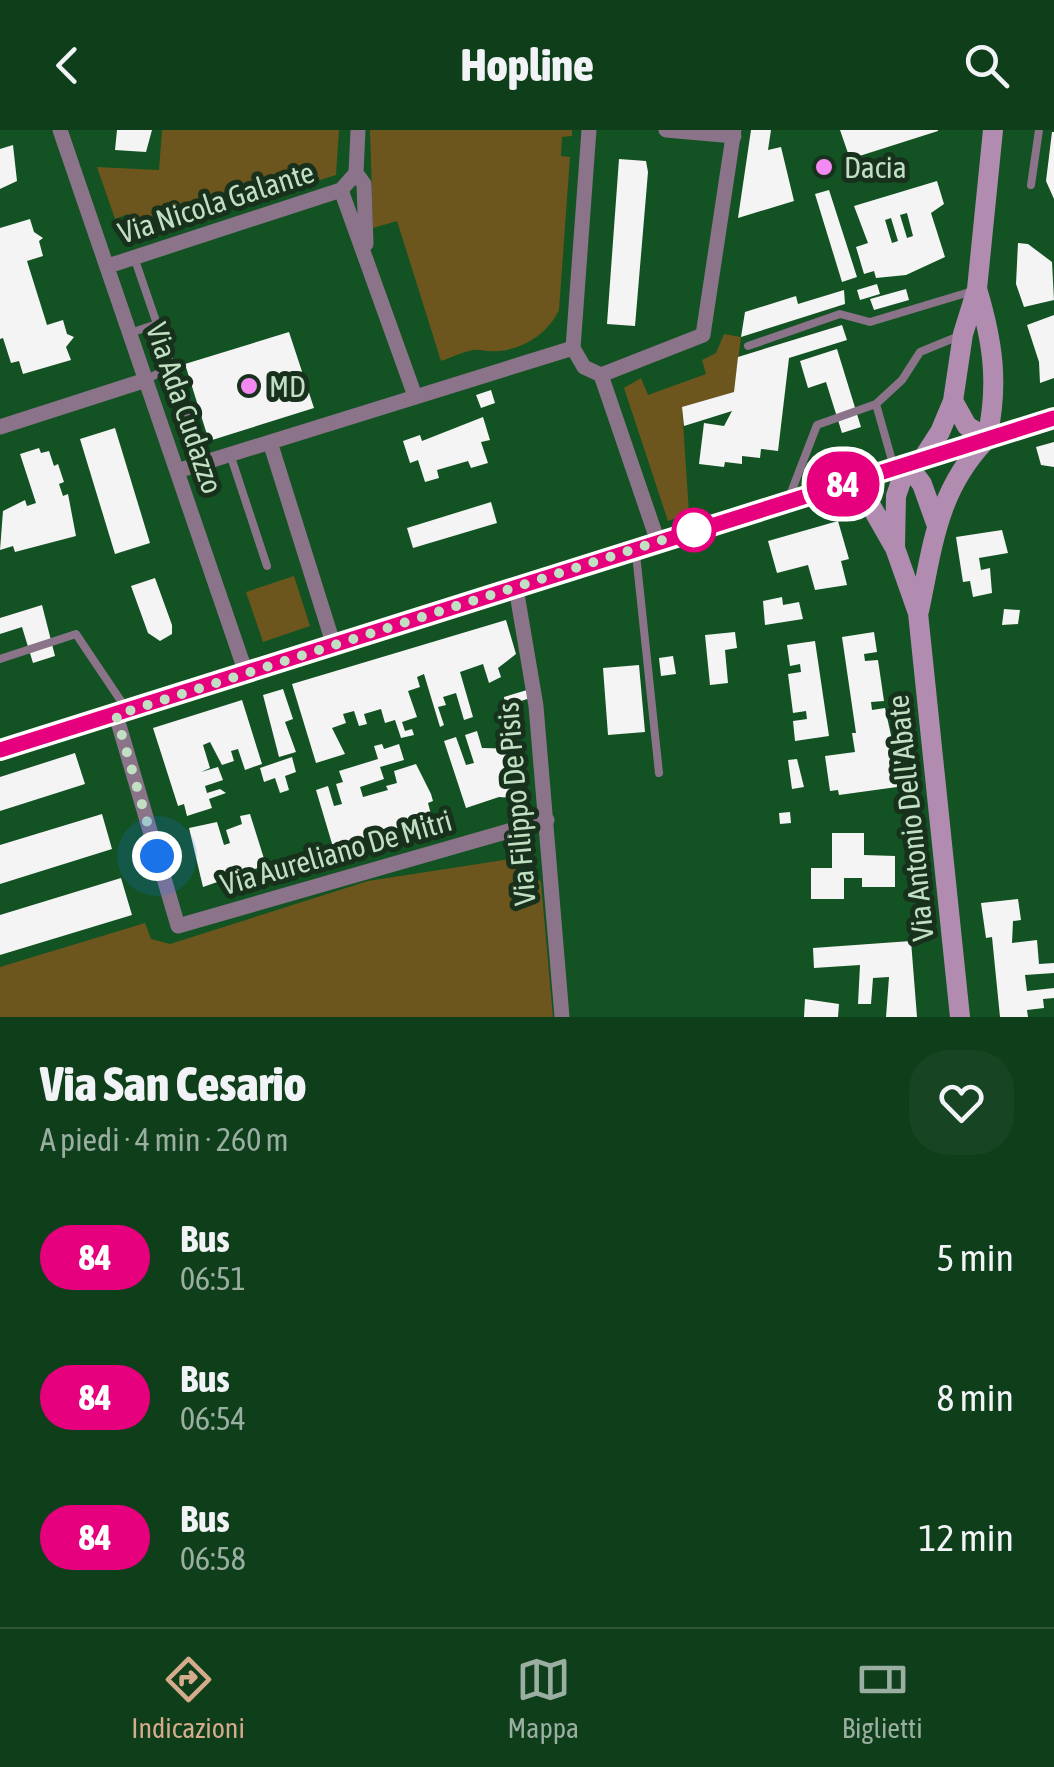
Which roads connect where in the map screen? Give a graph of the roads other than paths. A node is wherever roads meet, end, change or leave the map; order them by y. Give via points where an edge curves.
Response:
1 (60, 130) edge
2 (70, 130) edge
3 (358, 130) edge
4 (589, 130) edge
5 (666, 130) edge
6 (993, 130) edge
7 (1039, 130) edge
8 (734, 133) edge
9 (72, 160) junction
10 (356, 173) junction
11 (1030, 185) dead end
12 (341, 190) junction
13 (366, 253) junction
14 (134, 257) junction
15 (108, 266) junction
16 (977, 289) junction
17 (157, 324) junction
18 (130, 333) junction
19 (963, 334) junction
20 (748, 346) dead end
21 (573, 348) junction
22 (172, 366) junction
23 (602, 375) junction
24 (146, 380) junction
25 (414, 396) junction
26 (953, 401) junction
27 (876, 404) junction
28 (1054, 418) edge
29 (0, 427) edge
30 (987, 438) junction
31 (270, 442) junction
32 (230, 454) junction
33 (205, 462) junction
34 (908, 464) junction
35 (177, 471) junction
36 (841, 485) junction
37 (788, 502) junction
38 (937, 526) junction
39 (658, 542) junction
40 (895, 548) junction
41 (635, 550) junction
42 (267, 566) dead end
43 (516, 588) junction
44 (918, 613) junction
45 (334, 646) junction
46 (0, 659) edge
47 (246, 673) junction
48 (121, 713) junction
49 (0, 750) edge
50 (659, 773) dead end
51 (547, 820) junction
52 (562, 1017) edge
53 (960, 1017) edge

1 - 9 street, Via Ada Cudazzo
2 - 9 street, Via Ada Cudazzo
3 - 10 street
4 - 21 street
5 - 8 street
6 - 16 main road
7 - 11 lane
8 - 23 street via 704,335
9 - 15 street, Via Ada Cudazzo
10 - 12 street
10 - 13 street via 364,184
12 - 13 street
12 - 14 street, Via Nicola Galante
13 - 25 street
14 - 15 street, Via Nicola Galante
14 - 17 lane
15 - 18 street, Via Ada Cudazzo
16 - 19 main road, Via Antonio Dell'Abate
16 - 20 lane via 870,322 840,314
16 - 30 main road via 996,376
17 - 18 lane
17 - 22 lane
18 - 24 street, Via Ada Cudazzo
19 - 26 main road, Via Antonio Dell'Abate
19 - 27 lane via 920,352
21 - 23 street via 584,367
21 - 25 street
22 - 24 lane
22 - 33 lane
23 - 39 street
24 - 29 street
24 - 35 street, Via Ada Cudazzo
25 - 31 street
26 - 30 main road via 966,426
26 - 34 main road, Via Antonio Dell'Abate via 940,432
27 - 34 lane
27 - 37 lane via 818,425
28 - 30 main road
30 - 34 main road
30 - 38 main road, Via Antonio Dell'Abate via 958,470
31 - 32 street
31 - 45 street
32 - 33 street
32 - 42 lane
33 - 35 street
34 - 36 main road
34 - 38 main road
34 - 40 main road, Via Antonio Dell'Abate via 896,496
35 - 47 street, Via Ada Cudazzo
36 - 37 main road
36 - 40 main road, Via Antonio Dell'Abate via 872,506
37 - 39 main road
38 - 44 main road, Via Antonio Dell'Abate
39 - 41 main road
40 - 44 main road, Via Antonio Dell'Abate
41 - 43 main road
41 - 50 lane
43 - 45 main road
43 - 51 street, Via Filippo De Pisis
44 - 53 main road, Via Antonio Dell'Abate
45 - 47 main road
46 - 48 lane via 76,634
47 - 48 main road
48 - 49 main road
48 - 51 street, Via Aureliano De Mitri via 178,926
51 - 52 street, Via Filippo De Pisis

